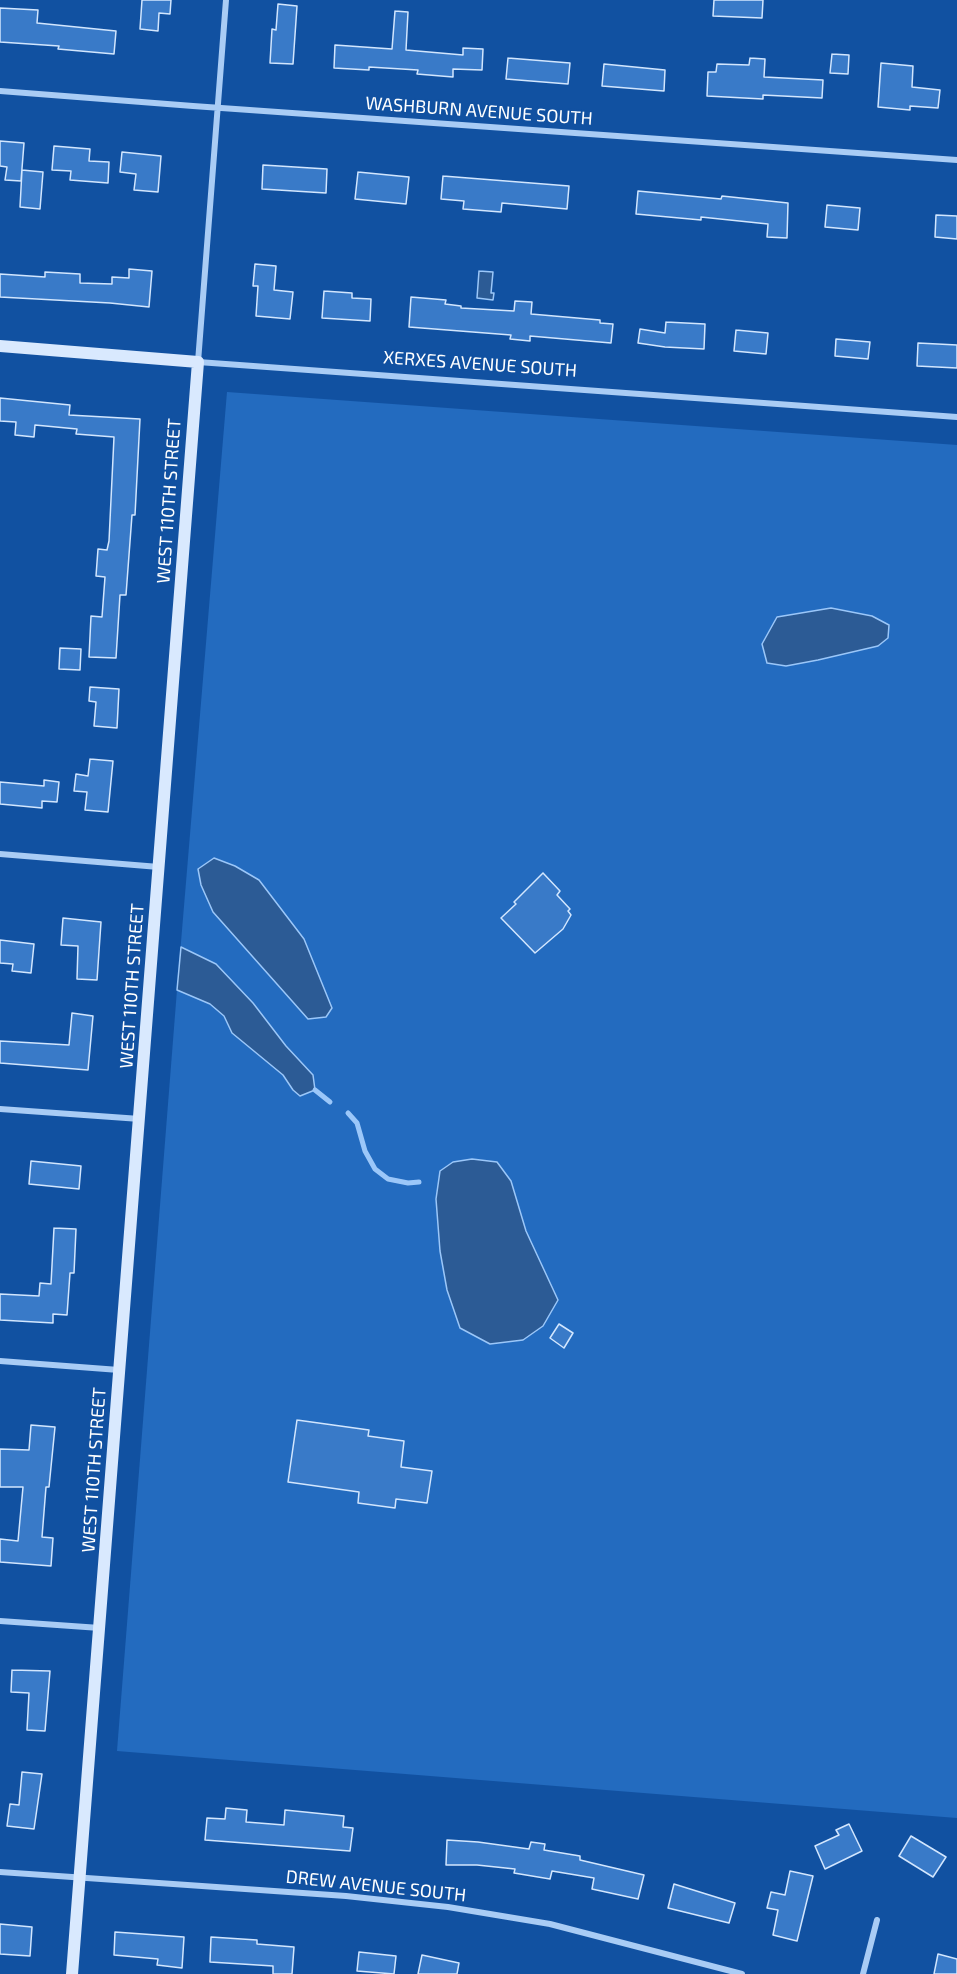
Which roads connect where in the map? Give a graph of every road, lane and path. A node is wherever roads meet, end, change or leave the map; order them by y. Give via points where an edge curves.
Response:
1 (226, 0) edge
2 (0, 91) edge
3 (218, 108) junction
4 (957, 160) edge
5 (0, 346) edge
6 (198, 362) junction
7 (957, 417) edge
8 (0, 854) edge
9 (159, 867) junction
10 (0, 1109) edge
11 (140, 1119) junction
12 (0, 1361) edge
13 (120, 1370) junction
14 (0, 1621) edge
15 (100, 1628) junction
16 (0, 1872) edge
17 (80, 1878) junction
18 (877, 1920) dead end
19 (72, 1974) edge
20 (742, 1974) edge
21 (863, 1974) edge

1 - 3 street, WEST 110TH STREET
2 - 3 street, WASHBURN AVENUE SOUTH
3 - 4 street, WASHBURN AVENUE SOUTH
3 - 6 street, WEST 110TH STREET
5 - 6 street, XERXES AVENUE SOUTH
6 - 7 street, XERXES AVENUE SOUTH
6 - 9 street, WEST 110TH STREET
8 - 9 street
9 - 11 street, WEST 110TH STREET
10 - 11 street
11 - 13 street, WEST 110TH STREET
12 - 13 street
13 - 15 street, WEST 110TH STREET
14 - 15 street
15 - 17 street, WEST 110TH STREET
16 - 17 street, DREW AVENUE SOUTH
17 - 19 street, WEST 110TH STREET
17 - 20 street, DREW AVENUE SOUTH via 448,1906 550,1924
18 - 21 street

